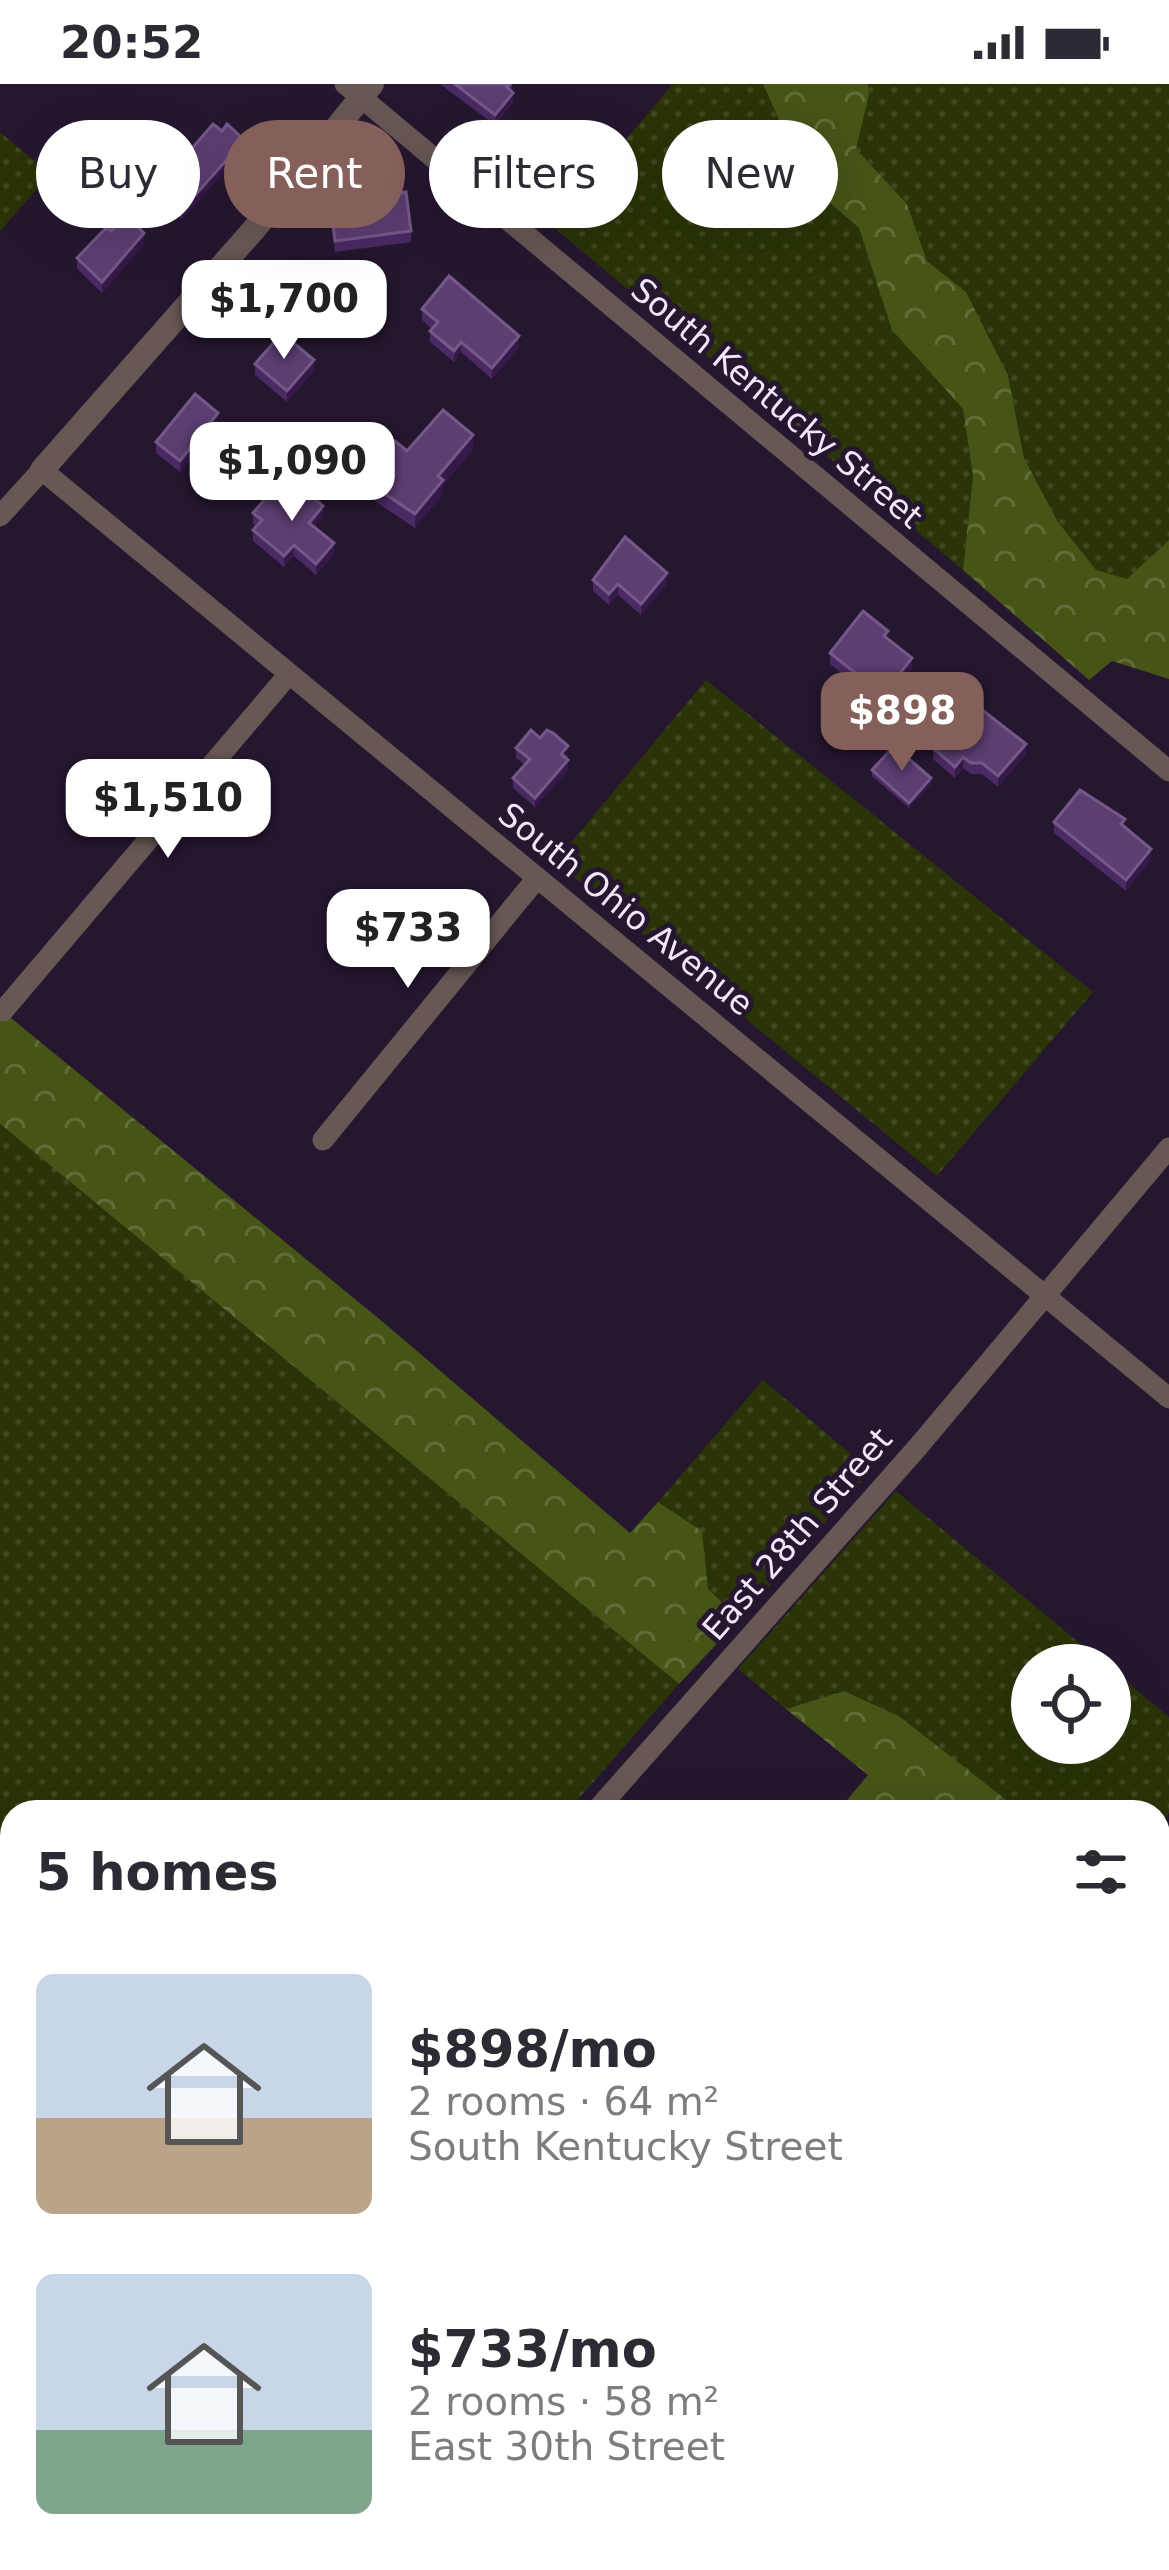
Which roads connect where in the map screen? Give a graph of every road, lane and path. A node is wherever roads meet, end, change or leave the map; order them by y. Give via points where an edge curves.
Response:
1 (360, 88) edge
2 (42, 470) junction
3 (0, 516) edge
4 (289, 674) junction
5 (1169, 771) edge
6 (537, 878) junction
7 (3, 1011) dead end
8 (323, 1140) dead end
9 (1169, 1148) edge
10 (1045, 1296) junction
11 (1169, 1398) edge
12 (606, 1800) edge

1 - 2 street via 256,227
1 - 5 street, South Kentucky Street
2 - 3 street
2 - 4 street, South Ohio Avenue
4 - 6 street, South Ohio Avenue
4 - 7 street
6 - 8 street
6 - 10 street, South Ohio Avenue
9 - 10 street, East 28th Street
10 - 11 street, South Ohio Avenue
10 - 12 street, East 28th Street

